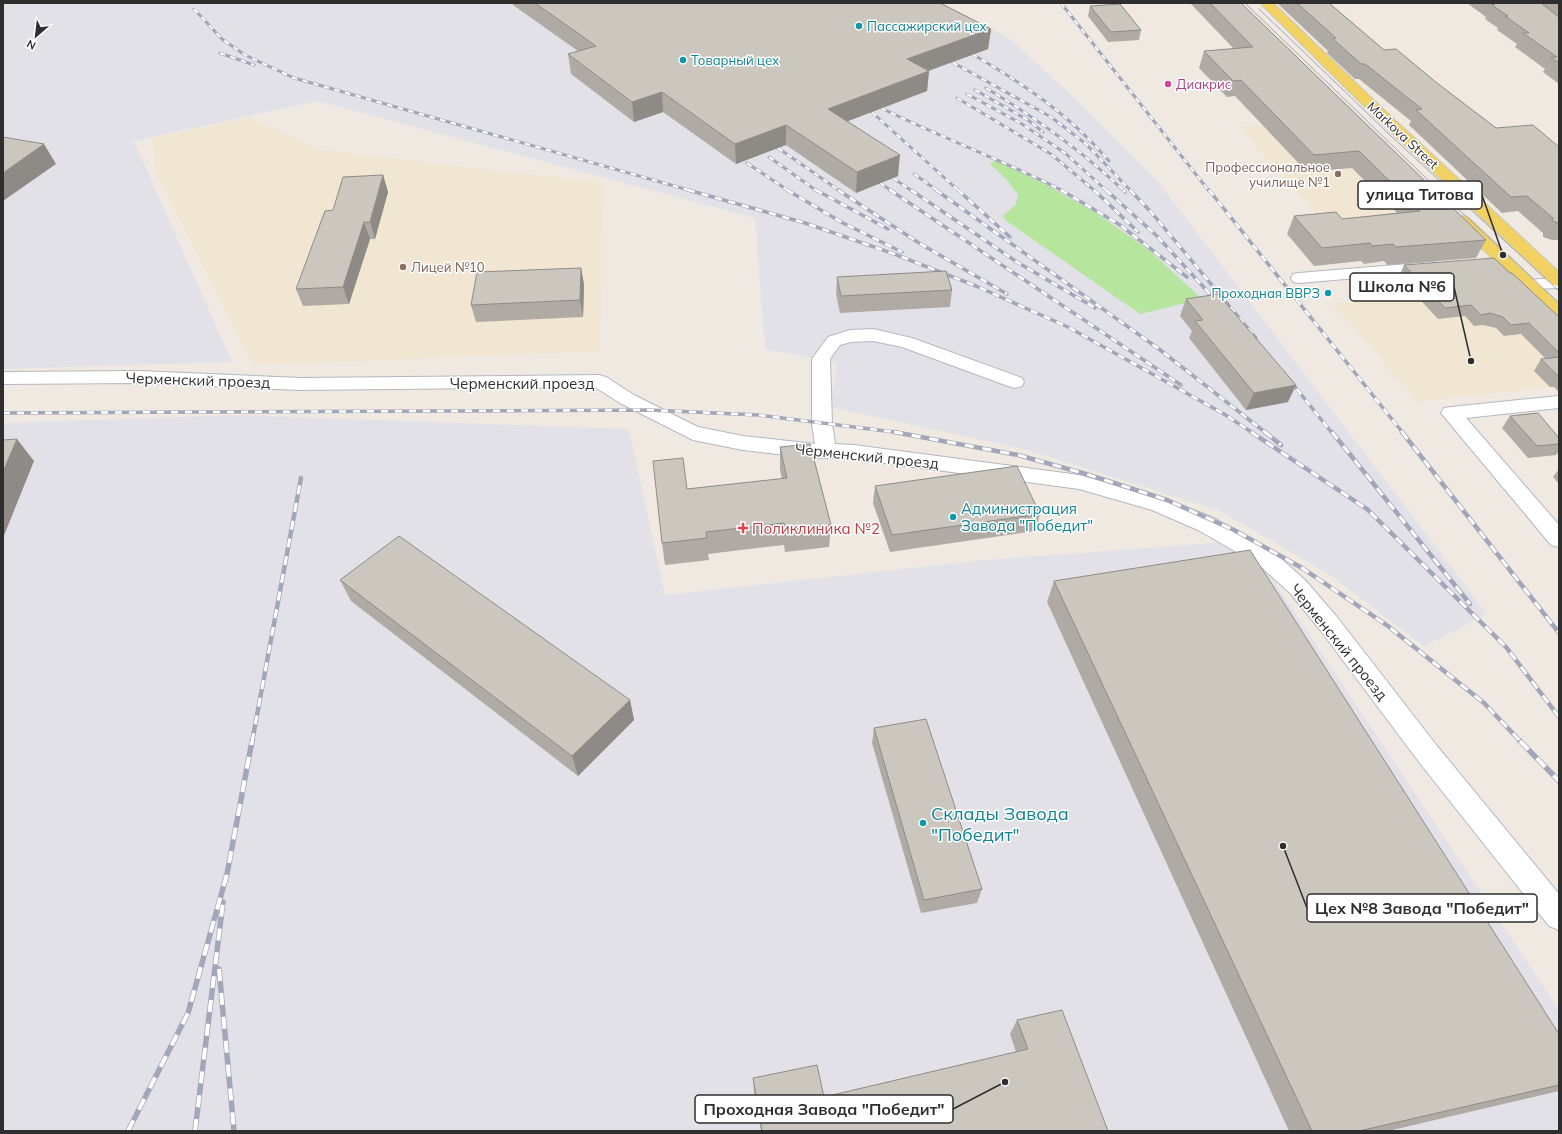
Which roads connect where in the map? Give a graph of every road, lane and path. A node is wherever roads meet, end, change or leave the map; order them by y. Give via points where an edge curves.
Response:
1 (1266, 3) edge
2 (1455, 213) edge
3 (1505, 262) junction
4 (1487, 263) edge
5 (1448, 266) edge
6 (1299, 278) dead end
7 (1559, 282) edge
8 (1528, 284) junction
9 (1559, 314) edge
10 (3, 378) edge
11 (1015, 382) dead end
12 (1559, 402) edge
13 (826, 451) junction
14 (1559, 538) edge
15 (1559, 916) edge

1 - 7 main road, Markova Street
2 - 3 main road
3 - 4 street
3 - 8 main road
5 - 6 street
7 - 8 street
8 - 9 main road
10 - 13 street, Черменский проезд via 139,377 300,384 599,381 627,399 693,433 743,443
11 - 13 street via 899,341 873,335 850,336 834,341 821,360 822,424
12 - 14 street via 1451,413
13 - 15 street, Черменский проезд via 854,452 1080,482 1158,504 1206,524 1267,560 1298,587 1324,618 1428,754

